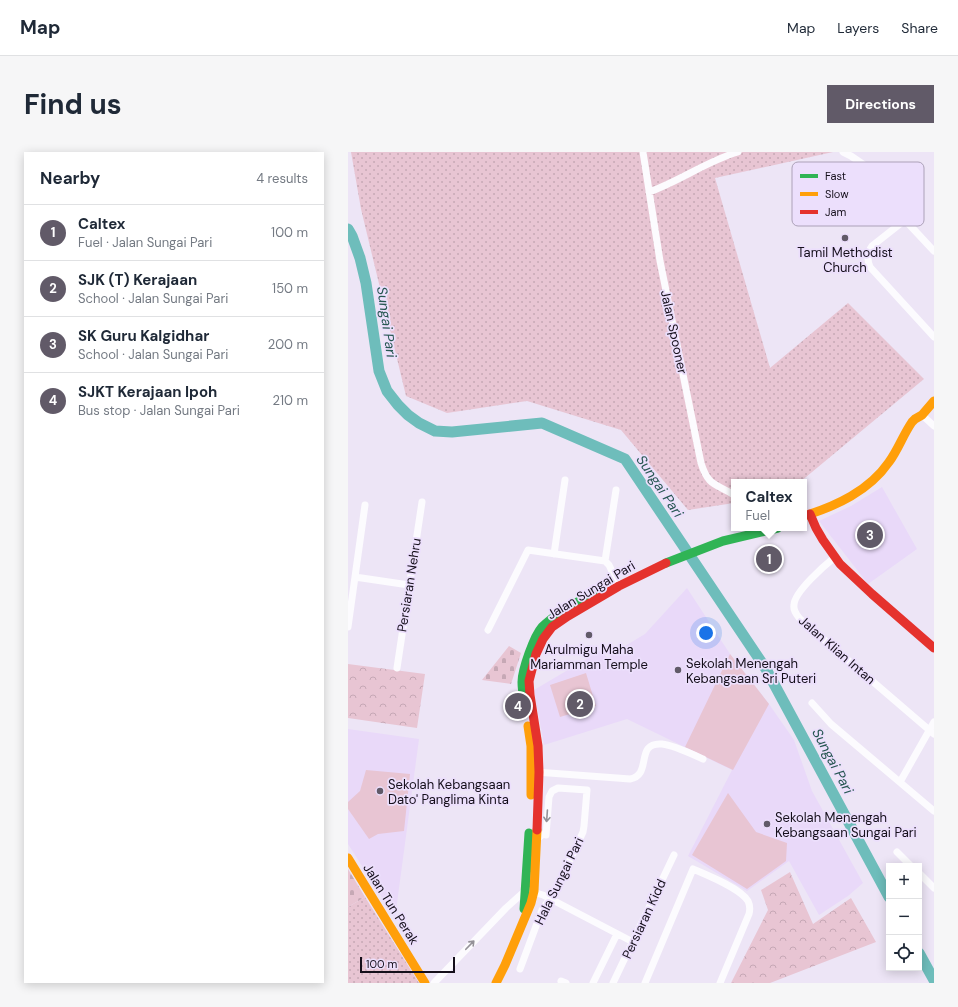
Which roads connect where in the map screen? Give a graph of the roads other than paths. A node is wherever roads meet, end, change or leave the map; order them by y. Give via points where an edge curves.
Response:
1 (643, 152) edge
2 (738, 152) edge
3 (843, 152) edge
4 (859, 162) edge
5 (649, 192) junction
6 (897, 226) edge
7 (911, 226) edge
8 (934, 251) edge
9 (934, 337) edge
10 (934, 401) edge
11 (922, 415) junction
12 (934, 426) edge
13 (565, 480) dead end
14 (616, 490) dead end
15 (731, 493) edge
16 (422, 502) dead end
17 (366, 505) dead end
18 (808, 518) edge
19 (746, 531) edge
20 (763, 531) edge
21 (723, 539) junction
22 (554, 554) junction
23 (835, 557) junction
24 (605, 561) junction
25 (355, 577) junction
26 (618, 583) junction
27 (409, 585) junction
28 (348, 627) edge
29 (488, 630) dead end
30 (934, 648) edge
31 (397, 668) dead end
32 (812, 703) dead end
33 (934, 722) edge
34 (932, 732) edge
35 (703, 759) dead end
36 (535, 772) junction
37 (900, 782) junction
38 (538, 796) junction
39 (548, 797) junction
40 (934, 811) edge
41 (536, 840) junction
42 (897, 852) dead end
43 (674, 854) dead end
44 (348, 858) edge
45 (908, 863) edge
46 (922, 876) edge
47 (934, 888) edge
48 (530, 890) junction
49 (550, 898) junction
50 (617, 934) junction
51 (633, 942) junction
52 (520, 970) dead end
53 (425, 983) edge
54 (434, 983) edge
55 (496, 983) edge
56 (593, 983) edge
57 (613, 983) edge
58 (645, 983) edge
59 (720, 983) edge

1 - 5 street, Jalan Spooner
2 - 5 street
3 - 4 street
5 - 15 street, Jalan Spooner via 660,261 701,463 711,482
6 - 9 street via 872,246 868,262
7 - 8 street
10 - 11 main road
11 - 12 street
11 - 18 main road via 913,421 878,476 855,494
13 - 22 street
14 - 24 street
16 - 27 street, Persiaran Nehru
17 - 25 street
18 - 23 main road
19 - 21 main road, Jalan Sungai Pari
20 - 21 main road, Jalan Sungai Pari
21 - 26 main road, Jalan Sungai Pari via 662,562
22 - 24 street
22 - 29 street via 528,550
23 - 30 main road via 853,578
23 - 34 street, Jalan Klian Intan via 795,599 795,613
24 - 26 street
25 - 27 street
25 - 28 street
26 - 36 main road, Jalan Sungai Pari via 552,627 543,639 529,681 531,746
27 - 31 street, Persiaran Nehru
32 - 37 street via 831,724
33 - 34 street
34 - 37 street
35 - 36 street via 661,744 648,748 642,771 630,780
36 - 38 main road, Jalan Sungai Pari
36 - 48 main road, Jalan Sungai Pari via 529,840
37 - 40 street
38 - 39 street
38 - 41 main road, Jalan Sungai Pari
39 -> 41 street via 546,835 543,834
39 - 49 street, Hala Sungai Pari via 558,788 587,790 583,832 558,888
41 - 48 main road, Jalan Sungai Pari
42 - 45 street
43 - 51 street, Persiaran Kidd
44 - 53 main road, Jalan Tun Perak
46 - 47 street
48 - 49 street
54 -> 48 street via 506,908
48 - 55 main road, Jalan Sungai Pari via 519,930
49 - 50 street
49 - 52 street, Hala Sungai Pari via 542,910
50 - 51 street
50 - 56 street
51 - 57 street, Persiaran Kidd
58 - 59 street via 693,869 731,888 749,905 749,914

